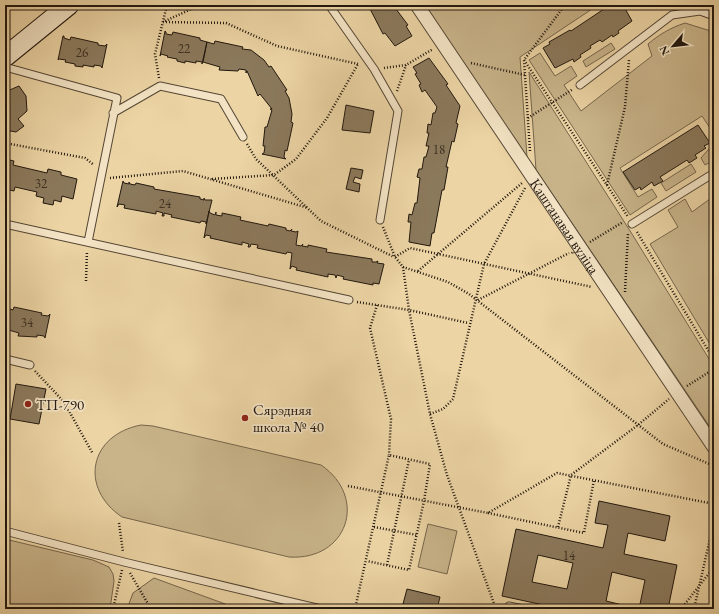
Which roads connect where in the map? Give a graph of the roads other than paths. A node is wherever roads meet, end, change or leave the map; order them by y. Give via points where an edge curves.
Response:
1 (69, 5) edge
2 (329, 5) edge
3 (417, 5) edge
4 (714, 16) edge
5 (5, 57) edge
6 (5, 67) edge
7 (580, 85) road end
8 (113, 113) junction
9 (243, 137) road end
10 (714, 173) edge
11 (380, 220) road end
12 (630, 221) road end
13 (5, 224) edge
14 (88, 242) junction
15 (349, 300) road end
16 (5, 359) edge
17 (30, 365) road end
18 (714, 447) edge
19 (5, 531) edge
20 (321, 609) edge
21 (509, 609) edge
22 (523, 609) edge

1 - 5 main road
2 - 11 lane via 374,69 398,111
3 - 18 street, Каштанавая вуліца
4 - 7 lane via 700,12 672,15
6 - 8 lane via 117,98
8 - 9 lane via 160,86 221,99
8 - 14 lane
10 - 12 lane
13 - 14 lane
14 - 15 lane
16 - 17 lane
19 - 20 lane
21 - 22 lane via 509,606

